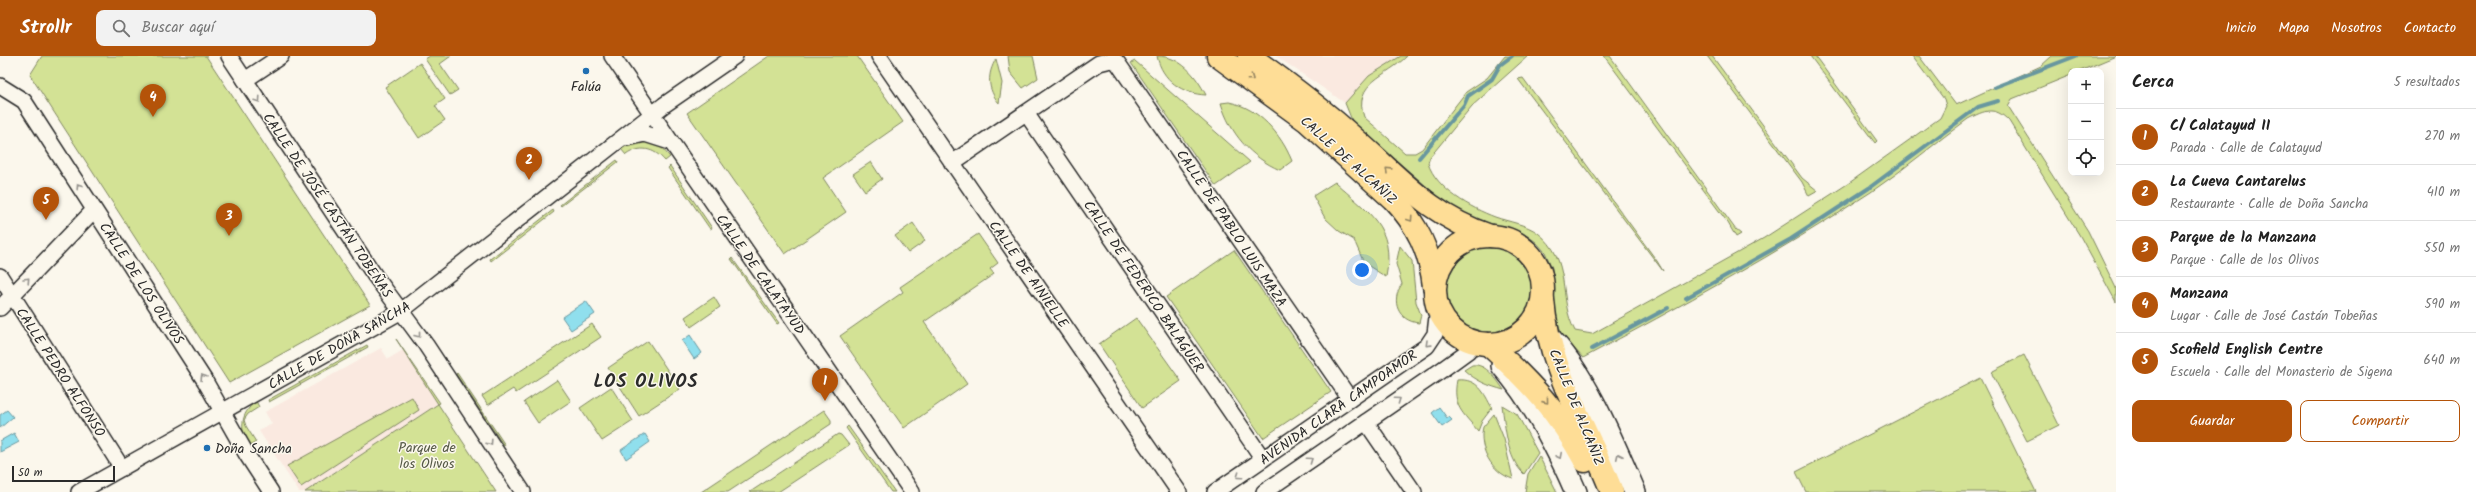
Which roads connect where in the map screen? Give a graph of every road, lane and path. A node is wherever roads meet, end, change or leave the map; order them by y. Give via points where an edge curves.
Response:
1 (229, 56) edge
2 (281, 56) edge
3 (612, 56) edge
4 (735, 56) edge
5 (879, 56) edge
6 (1218, 56) edge
7 (1249, 56) edge
8 (245, 80) junction
9 (0, 86) edge
10 (1026, 113) junction
11 (652, 115) junction
12 (619, 142) junction
13 (670, 142) junction
14 (952, 163) junction
15 (94, 210) junction
16 (1490, 236) junction
17 (0, 276) edge
18 (12, 295) junction
19 (1543, 298) junction
20 (1437, 302) junction
21 (0, 308) edge
22 (400, 312) junction
23 (1548, 336) junction
24 (1482, 344) junction
25 (1350, 399) junction
26 (222, 412) junction
27 (1366, 422) junction
28 (1263, 459) junction
29 (122, 468) junction
30 (1282, 487) edge
31 (80, 492) edge
32 (271, 492) edge
33 (523, 492) edge
34 (912, 492) edge
35 (1179, 492) edge
36 (1215, 492) edge
37 (1264, 492) edge
38 (1414, 492) edge
39 (1576, 492) edge
40 (1602, 492) edge
41 (1612, 492) edge
42 (1635, 492) edge

1 - 8 street, CALLE DE JOSÉ CASTÁN TOBEÑAS
2 - 8 street
3 - 11 street, CALLE DE CALATAYUD
4 - 11 street, CALLE DE DOÑA SANCHA
5 - 14 street, CALLE DE AINIELLE
6 -> 20 main road, CALLE DE ALCAÑIZ via 1313,126 1404,210 1426,249 1431,263
16 -> 7 main road, CALLE DE ALCAÑIZ via 1465,227 1427,205 1341,127
8 -> 22 street, CALLE DE JOSÉ CASTÁN TOBEÑAS
15 -> 9 street, CALLE DE LOS OLIVOS via 24,100
10 - 14 street
10 - 25 street, CALLE DE PABLO LUIS MAZA via 1099,63 1111,60 1117,62
10 - 28 street, CALLE DE FEDERICO BALAGUER
11 - 12 street, CALLE DE DOÑA SANCHA
11 - 13 street, CALLE DE CALATAYUD
12 - 13 street, CALLE DE DOÑA SANCHA via 645,134
12 - 22 street, CALLE DE DOÑA SANCHA
13 - 34 street, CALLE DE CALATAYUD
14 - 35 street, CALLE DE AINIELLE
18 -> 15 street
26 -> 15 street, CALLE DE LOS OLIVOS via 205,381
16 - 19 main road via 1509,240 1526,250 1540,272
16 - 20 main road via 1465,241 1450,253 1439,270
17 - 18 street, CALLE PEDRO ALFONSO
18 - 21 street
18 - 29 street, CALLE PEDRO ALFONSO
19 - 23 main road, CALLE DE ALCAÑIZ
19 - 24 main road via 1540,310 1524,332 1507,341
20 - 24 main road via 1452,330
20 -> 25 street, AVENIDA CLARA CAMPOAMOR via 1435,334 1430,343
22 - 26 street, CALLE DE DOÑA SANCHA
22 -> 33 street, CALLE DE JOSÉ CASTÁN TOBEÑAS via 426,345
23 - 41 main road, CALLE DE ALCAÑIZ via 1563,381
42 -> 23 main road via 1583,384 1563,351
27 -> 24 street, AVENIDA CLARA CAMPOAMOR via 1468,351
24 -> 39 main road via 1532,407
24 -> 40 main road, CALLE DE ALCAÑIZ via 1526,378 1545,398 1576,444
25 - 28 street, AVENIDA CLARA CAMPOAMOR
26 - 29 street, CALLE DE DOÑA SANCHA
26 - 32 street, CALLE DE LOS OLIVOS
30 -> 27 street, AVENIDA CLARA CAMPOAMOR
27 - 38 street
28 -> 36 street, AVENIDA CLARA CAMPOAMOR
29 - 31 street, CALLE DE DOÑA SANCHA
30 - 37 street, AVENIDA CLARA CAMPOAMOR

